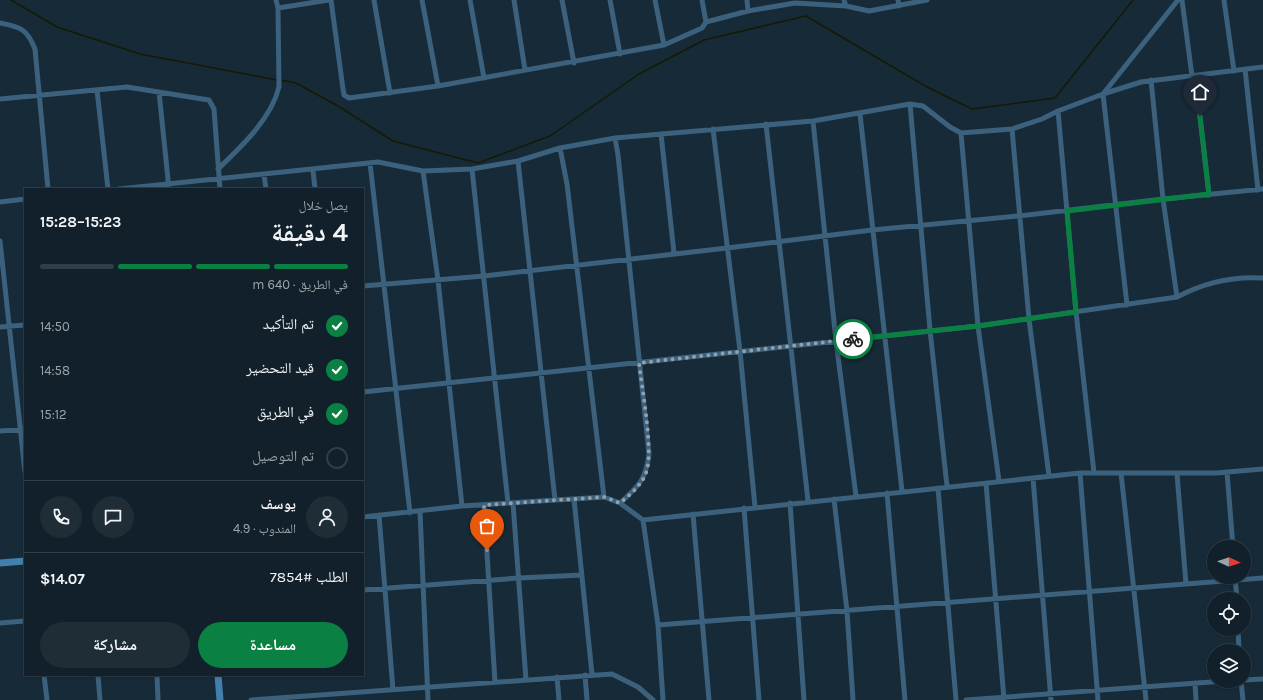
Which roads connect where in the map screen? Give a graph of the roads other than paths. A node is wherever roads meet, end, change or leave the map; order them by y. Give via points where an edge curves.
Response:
1 (276, 0) edge
2 (330, 0) edge
3 (374, 0) edge
4 (422, 0) edge
5 (470, 0) edge
6 (514, 0) edge
7 (562, 0) edge
8 (610, 0) edge
9 (655, 0) edge
10 (702, 0) edge
11 (747, 0) edge
12 (844, 0) edge
13 (898, 0) edge
14 (927, 0) edge
15 (1178, 0) edge
16 (1182, 0) edge
17 (1224, 0) edge
18 (795, 2) edge
19 (846, 6) junction
20 (899, 6) junction
21 (278, 8) junction
22 (748, 11) junction
23 (706, 22) junction
24 (0, 23) edge
25 (664, 45) junction
26 (620, 54) junction
27 (574, 63) junction
28 (1263, 68) edge
29 (1245, 69) junction
30 (525, 70) junction
31 (1234, 71) junction
32 (1192, 76) junction
33 (484, 78) junction
34 (1151, 80) junction
35 (438, 86) junction
36 (97, 90) junction
37 (160, 92) junction
38 (390, 93) junction
39 (1103, 94) junction
40 (38, 96) junction
41 (0, 99) edge
42 (910, 104) junction
43 (1058, 111) junction
44 (860, 114) junction
45 (813, 121) junction
46 (766, 124) junction
47 (713, 129) junction
48 (1012, 129) junction
49 (961, 133) junction
50 (662, 134) junction
51 (615, 138) junction
52 (560, 148) junction
53 (518, 161) junction
54 (370, 163) junction
55 (218, 169) junction
56 (472, 169) junction
57 (313, 170) junction
58 (423, 171) junction
59 (264, 175) junction
60 (219, 179) junction
61 (169, 187) edge
62 (48, 188) edge
63 (108, 188) edge
64 (144, 188) edge
65 (220, 188) edge
66 (266, 188) edge
67 (315, 188) edge
68 (1260, 189) edge
69 (1209, 194) junction
70 (24, 199) edge
71 (1163, 199) junction
72 (0, 202) edge
73 (1115, 204) junction
74 (1067, 211) junction
75 (1018, 216) junction
76 (969, 221) junction
77 (922, 226) junction
78 (872, 230) junction
79 (825, 236) junction
80 (0, 241) edge
81 (780, 242) junction
82 (727, 248) junction
83 (674, 253) junction
84 (628, 259) junction
85 (576, 264) junction
86 (529, 270) junction
87 (484, 276) junction
88 (1263, 278) edge
89 (438, 280) junction
90 (385, 284) junction
91 (364, 286) edge
92 (1177, 297) junction
93 (1127, 304) junction
94 (1076, 312) junction
95 (1029, 319) junction
96 (24, 325) edge
97 (9, 326) junction
98 (978, 326) junction
99 (0, 327) edge
100 (930, 330) junction
101 (885, 335) junction
102 (836, 341) junction
103 (791, 345) junction
104 (740, 350) junction
105 (639, 363) junction
106 (588, 368) junction
107 (542, 373) junction
108 (495, 377) junction
109 (448, 381) junction
110 (395, 387) junction
111 (364, 392) edge
112 (23, 429) edge
113 (0, 431) edge
114 (24, 450) edge
115 (1263, 469) edge
116 (1227, 472) junction
117 (1080, 473) junction
118 (1094, 473) junction
119 (1121, 473) junction
120 (1177, 474) junction
121 (1049, 476) junction
122 (1033, 478) junction
123 (999, 481) junction
124 (986, 483) junction
125 (947, 486) junction
126 (938, 488) junction
127 (902, 491) junction
128 (887, 493) junction
129 (856, 496) junction
130 (604, 497) junction
131 (574, 499) junction
132 (834, 499) junction
133 (555, 500) junction
134 (808, 501) junction
135 (511, 503) junction
136 (620, 503) junction
137 (790, 503) junction
138 (484, 505) junction
139 (462, 506) junction
140 (755, 507) junction
141 (744, 508) junction
142 (420, 512) junction
143 (410, 513) junction
144 (693, 514) junction
145 (379, 515) junction
146 (364, 517) edge
147 (643, 520) junction
148 (1232, 540) edge
149 (24, 561) edge
150 (0, 563) edge
151 (582, 575) junction
152 (519, 578) junction
153 (1251, 578) edge
154 (1263, 578) edge
155 (489, 580) junction
156 (1207, 582) edge
157 (423, 584) junction
158 (1186, 584) junction
159 (383, 588) junction
160 (1133, 589) junction
161 (364, 590) edge
162 (1091, 592) junction
163 (1043, 596) junction
164 (996, 599) junction
165 (949, 603) junction
166 (898, 607) junction
167 (847, 610) junction
168 (798, 614) junction
169 (753, 618) junction
170 (24, 621) edge
171 (703, 622) junction
172 (0, 623) edge
173 (658, 625) junction
174 (592, 674) junction
175 (585, 675) junction
176 (44, 676) edge
177 (98, 676) edge
178 (157, 676) edge
179 (218, 676) edge
180 (557, 677) junction
181 (1263, 679) edge
182 (526, 680) junction
183 (1251, 680) edge
184 (495, 682) junction
185 (1207, 682) edge
186 (1195, 683) junction
187 (1145, 687) junction
188 (427, 688) junction
189 (1242, 688) edge
190 (393, 690) junction
191 (1098, 691) junction
192 (1051, 693) junction
193 (329, 697) edge
194 (1004, 699) edge
195 (46, 700) edge
196 (100, 700) edge
197 (158, 700) edge
198 (220, 700) edge
199 (251, 700) edge
200 (428, 700) edge
201 (559, 700) edge
202 (587, 700) edge
203 (653, 700) edge
204 (663, 700) edge
205 (709, 700) edge
206 (759, 700) edge
207 (804, 700) edge
208 (853, 700) edge
209 (905, 700) edge
210 (956, 700) edge
211 (966, 700) edge
212 (1051, 700) edge
213 (1098, 700) edge
214 (1146, 700) edge
215 (1196, 700) edge
216 (1243, 700) edge

1 - 21 street
2 - 21 street
2 - 38 street via 344,95 349,98
3 - 38 street
4 - 35 street
5 - 33 street
6 - 30 street
7 - 27 street
8 - 26 street
9 - 25 street
10 - 23 street
11 - 22 street
12 - 19 street
13 - 20 street
14 - 20 street
15 - 39 street
16 - 32 street
17 - 31 street
18 - 19 street
18 - 22 street
19 - 20 street via 869,11
21 - 55 street via 277,97 273,106 241,146
22 - 23 street
23 - 25 street via 702,28
24 - 40 street via 30,35 35,49
25 - 26 street
26 - 27 street
27 - 30 street
28 - 29 street
29 - 31 street
29 - 68 street
30 - 33 street
31 - 32 street
32 - 34 street
32 - 69 street via 1198,100
33 - 35 street
34 - 39 street
34 - 71 street
35 - 38 street
36 - 37 street via 127,87
36 - 40 street
36 - 63 street
37 - 55 street via 209,100 213,105
37 - 61 street
39 - 43 street
39 - 73 street
40 - 41 street
40 - 62 street
42 - 44 street
42 - 49 street via 923,106
42 - 77 street
43 - 48 street
43 - 74 street
44 - 45 street
44 - 78 street
45 - 46 street
45 - 79 street
46 - 47 street
46 - 81 street
47 - 50 street
47 - 82 street
48 - 49 street
48 - 75 street
49 - 76 street
50 - 51 street
50 - 83 street
51 - 52 street
51 - 84 street
52 - 53 street
52 - 85 street via 567,184
53 - 56 street
53 - 86 street
54 - 57 street
54 - 58 street via 378,162
54 - 90 street
55 - 60 street
56 - 58 street
56 - 87 street
57 - 59 street
57 - 67 street
58 - 89 street
59 - 60 street
59 - 66 street
60 - 61 street
60 - 65 street
61 - 64 street
68 - 69 street
69 - 71 street
70 - 72 street
71 - 73 street
71 - 92 street
73 - 74 street
73 - 93 street
74 - 75 street
74 - 94 street
75 - 76 street
75 - 95 street
76 - 77 street
76 - 98 street
77 - 78 street
77 - 100 street
78 - 79 street
78 - 101 street
79 - 81 street
79 - 102 street
80 - 97 street
81 - 82 street
81 - 103 street
82 - 83 street
82 - 104 street
83 - 84 street
84 - 85 street
84 - 105 street
85 - 86 street
85 - 106 street
86 - 87 street
86 - 107 street
87 - 89 street
87 - 108 street
88 - 92 street via 1226,279 1197,286
89 - 90 street
89 - 109 street
90 - 91 street
90 - 110 street
92 - 93 street
93 - 94 street
94 - 95 street
94 - 118 street
95 - 98 street
95 - 121 street
96 - 97 street
97 - 99 street
97 - 112 street
98 - 100 street
98 - 123 street
100 - 101 street
100 - 125 street
101 - 102 street
101 - 127 street
102 - 103 street
102 - 129 street
103 - 104 street
103 - 134 street
104 - 105 street
104 - 140 street
105 - 106 street
105 - 136 street via 649,454 647,471 639,485
106 - 107 street
106 - 130 street
107 - 108 street
107 - 133 street
108 - 109 street
108 - 135 street
109 - 110 street
109 - 139 street
110 - 111 street
110 - 143 street
112 - 113 street
112 - 114 street
115 - 116 street
116 - 120 street
116 - 148 street
117 - 118 street
117 - 121 street
117 - 162 street
118 - 119 street
119 - 120 street
119 - 160 street
120 - 158 street
121 - 122 street
122 - 123 street
122 - 163 street
123 - 124 street
124 - 125 street
124 - 164 street
125 - 126 street
126 - 127 street
126 - 165 street
127 - 128 street
128 - 129 street
128 - 166 street
129 - 132 street
130 - 131 street
130 - 136 street
131 - 133 street
131 - 151 street
132 - 134 street
132 - 167 street
133 - 135 street
134 - 137 street
135 - 138 street
135 - 152 street
136 - 147 street
137 - 140 street
137 - 168 street
138 - 139 street
138 - 155 street
139 - 142 street
140 - 141 street
141 - 144 street
141 - 169 street
142 - 143 street
142 - 157 street
143 - 145 street
144 - 147 street
144 - 171 street
145 - 146 street
145 - 159 street
147 - 173 street
149 - 150 street
151 - 152 street
151 - 174 street
152 - 155 street
152 - 182 street
153 - 154 street
155 - 157 street
155 - 184 street
156 - 158 street
157 - 159 street
157 - 188 street
158 - 160 street
159 - 161 street
159 - 190 street
160 - 162 street
160 - 187 street
162 - 163 street
162 - 191 street
163 - 164 street
163 - 192 street
164 - 165 street
164 - 194 street
165 - 166 street
165 - 210 street
166 - 167 street
166 - 209 street
167 - 168 street
167 - 208 street
168 - 169 street
168 - 207 street
169 - 171 street
169 - 206 street
170 - 172 street
171 - 173 street
171 - 205 street
173 - 204 street
174 - 175 street
174 - 203 street via 612,674 622,678
175 - 180 street
175 - 202 street
176 - 195 street
177 - 196 street
178 - 197 street
179 - 198 street
180 - 182 street
180 - 201 street
181 - 183 street
182 - 184 street
184 - 188 street
185 - 186 street
186 - 187 street
186 - 215 street
187 - 191 street
187 - 214 street
188 - 190 street
188 - 200 street
189 - 216 street
190 - 193 street
191 - 192 street
191 - 213 street
192 - 194 street
192 - 212 street
193 - 199 street
194 - 211 street

